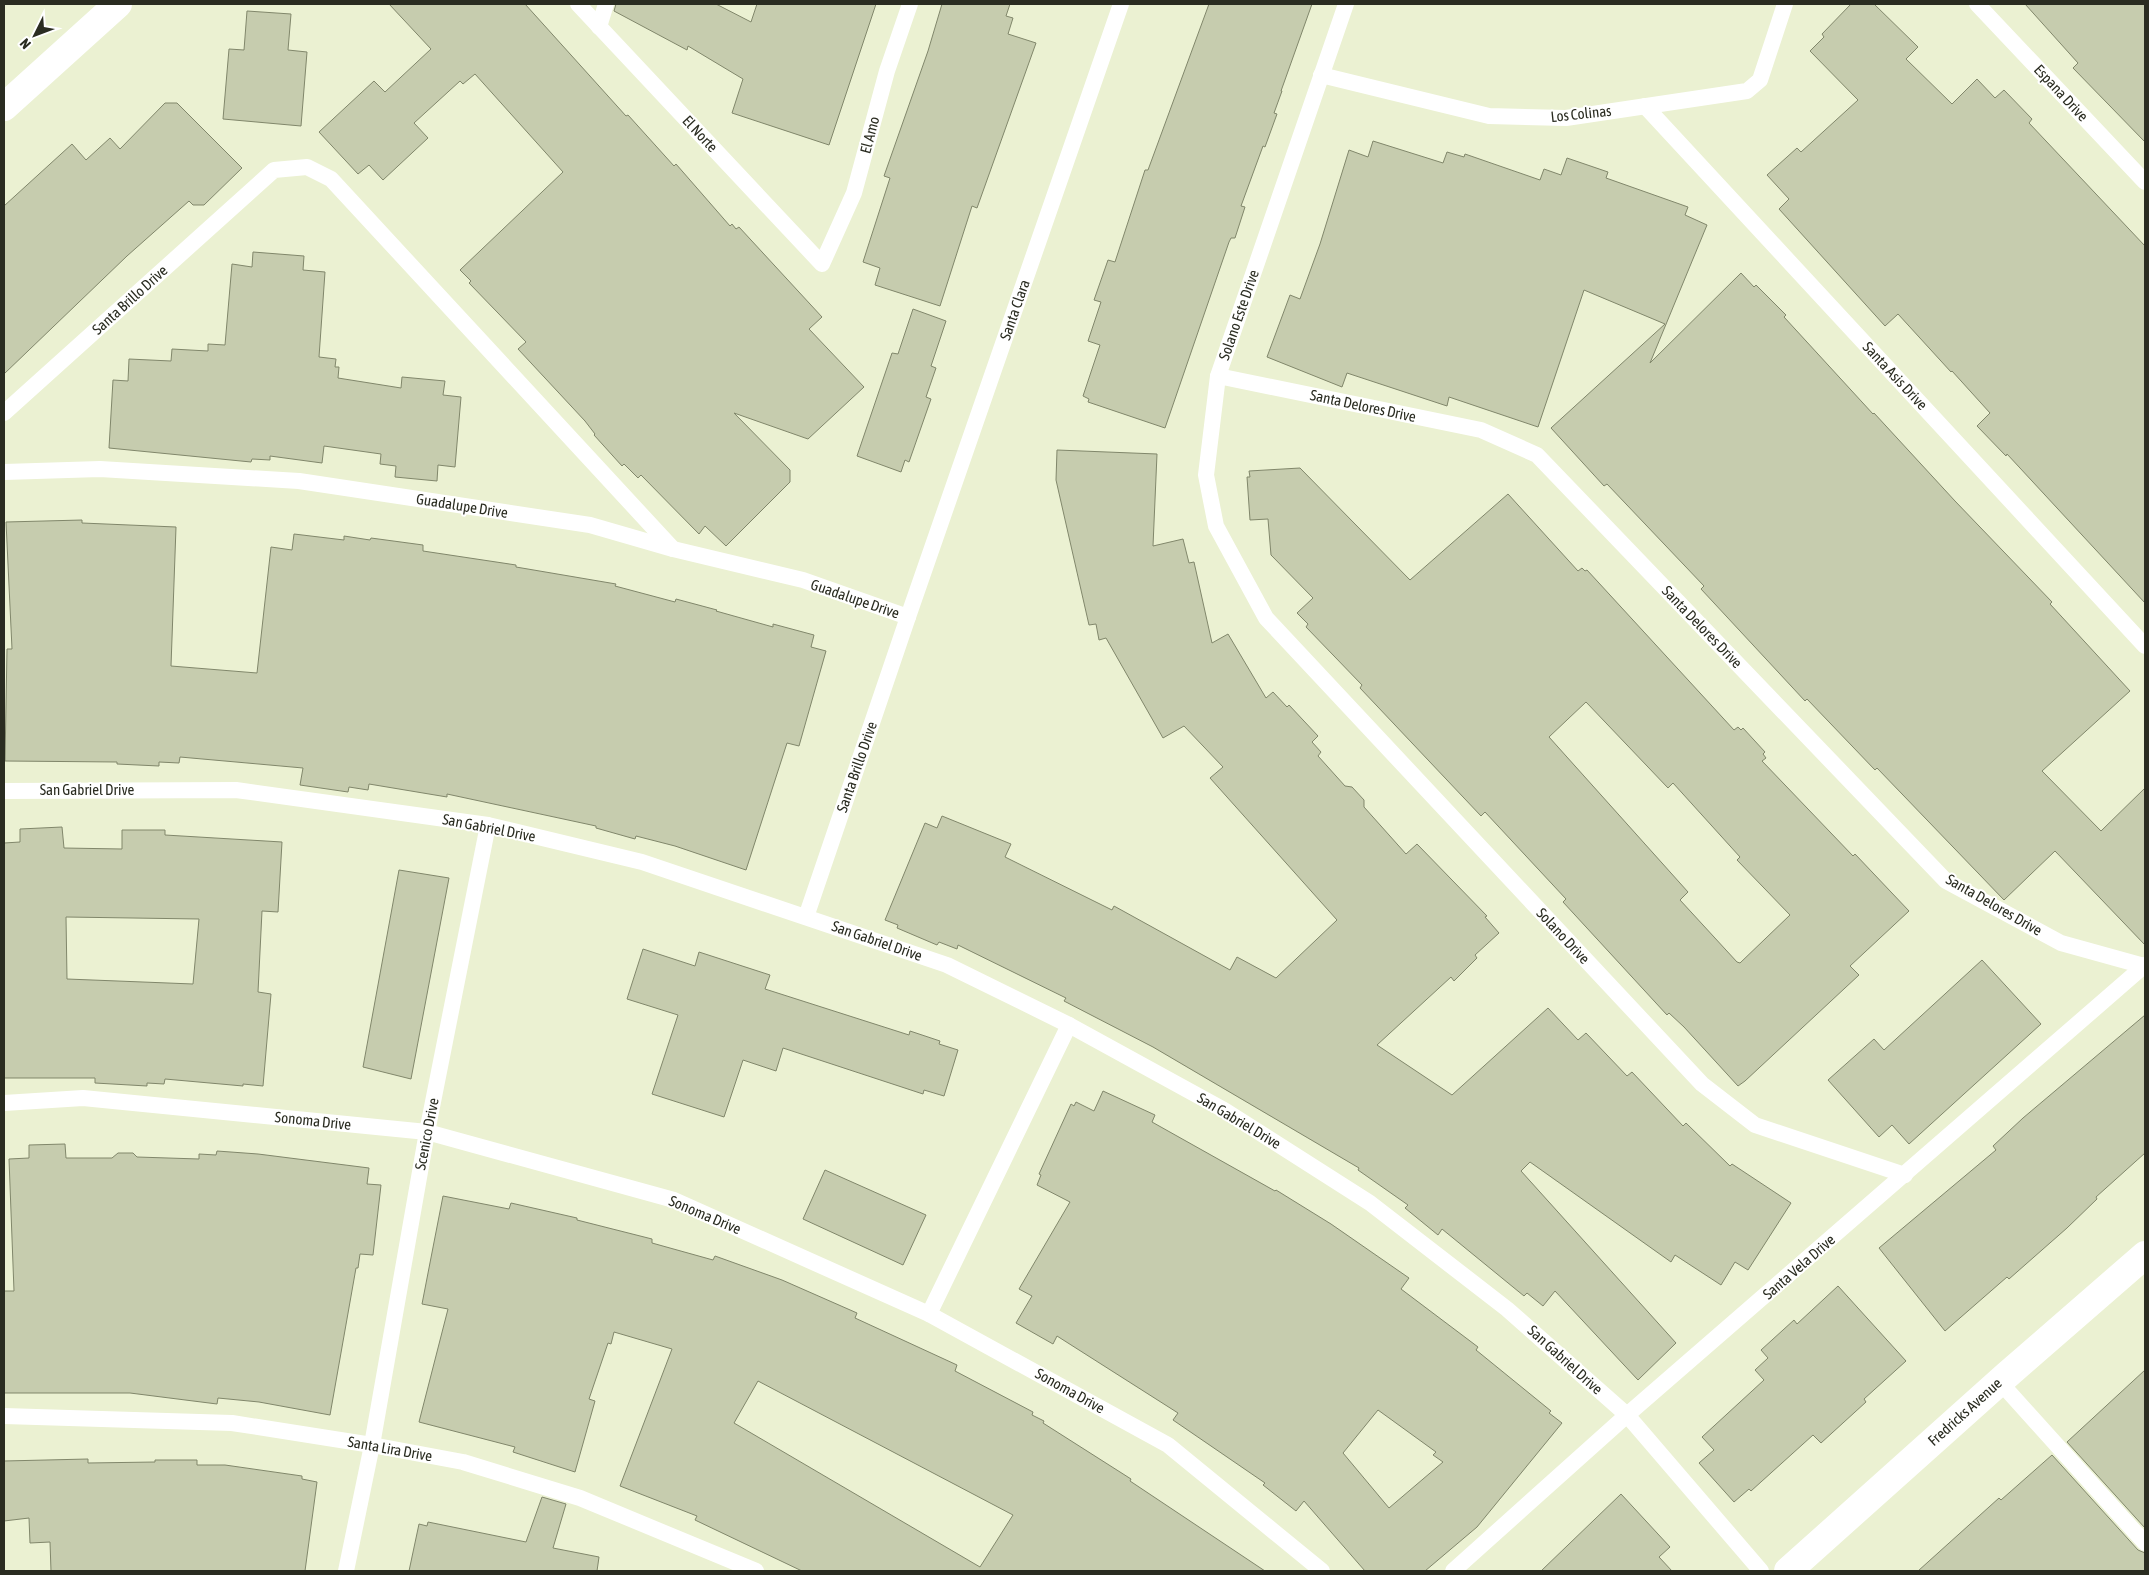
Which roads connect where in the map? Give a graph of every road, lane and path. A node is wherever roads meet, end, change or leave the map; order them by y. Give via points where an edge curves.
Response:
1 (118, 4) edge
2 (578, 4) edge
3 (606, 4) edge
4 (910, 4) edge
5 (1121, 4) edge
6 (1346, 4) edge
7 (1785, 4) edge
8 (1977, 4) edge
9 (599, 27) junction
10 (1321, 75) junction
11 (1646, 106) junction
12 (4, 107) edge
13 (2145, 182) edge
14 (822, 264) joint
15 (1218, 376) junction
16 (4, 413) edge
17 (4, 472) edge
18 (673, 549) junction
19 (908, 617) junction
20 (1271, 623) joint
21 (2145, 646) edge
22 (4, 791) edge
23 (488, 825) junction
24 (806, 917) junction
25 (2144, 966) edge
26 (1069, 1025) junction
27 (4, 1103) edge
28 (426, 1132) junction
29 (1905, 1176) junction
30 (2145, 1255) edge
31 (929, 1314) junction
32 (1999, 1381) junction
33 (1626, 1415) junction
34 (4, 1416) edge
35 (372, 1445) junction
36 (2145, 1543) edge
37 (346, 1571) edge
38 (756, 1571) edge
39 (1322, 1571) edge
40 (1454, 1571) edge
41 (1761, 1571) edge
42 (1788, 1571) edge

1 - 12 street
2 - 9 lane, El Norte
3 - 9 lane
4 - 14 lane, El Amo via 887,71 854,193
5 - 19 lane, Santa Clara
6 - 10 lane, Solano Este Drive
7 - 11 lane, Los Colinas via 1760,80 1747,91
8 - 13 lane, Espana Drive
9 - 14 lane, El Norte
10 - 11 lane, Los Colinas via 1489,116 1566,118
10 - 15 lane, Solano Este Drive
11 - 21 lane, Santa Asis Drive
15 - 20 lane, Solano Este Drive via 1206,475 1216,526
15 - 25 lane, Santa Delores Drive via 1481,430 1537,455 1946,881 2061,943
16 - 18 lane, Santa Brillo Drive via 274,170 307,167 331,179
17 - 18 lane, Guadalupe Drive via 100,469 299,481 590,525
18 - 19 lane, Guadalupe Drive via 803,580
19 - 24 lane, Santa Brillo Drive
20 - 29 lane, Solano Drive via 1702,1084 1755,1125
22 - 23 lane, San Gabriel Drive via 236,790
23 - 24 lane, San Gabriel Drive via 642,862
23 - 28 lane, Scenico Drive
24 - 26 lane, San Gabriel Drive via 947,965
25 - 29 lane, Santa Vela Drive
26 - 31 lane
26 - 33 lane, San Gabriel Drive via 1224,1110 1370,1203 1508,1309
27 - 28 lane, Sonoma Drive via 83,1098
28 - 31 lane, Sonoma Drive via 674,1200
28 - 35 lane, Scenico Drive
29 - 33 lane, Santa Vela Drive
30 - 32 street, Fredricks Avenue
31 - 39 lane, Sonoma Drive via 1168,1445
32 - 36 lane
32 - 42 street, Fredricks Avenue
33 - 40 lane, Santa Vela Drive
33 - 41 lane, San Gabriel Drive
34 - 35 lane, Santa Lira Drive via 232,1423
35 - 37 lane, Scenico Drive
35 - 38 lane, Santa Lira Drive via 462,1462 580,1498

